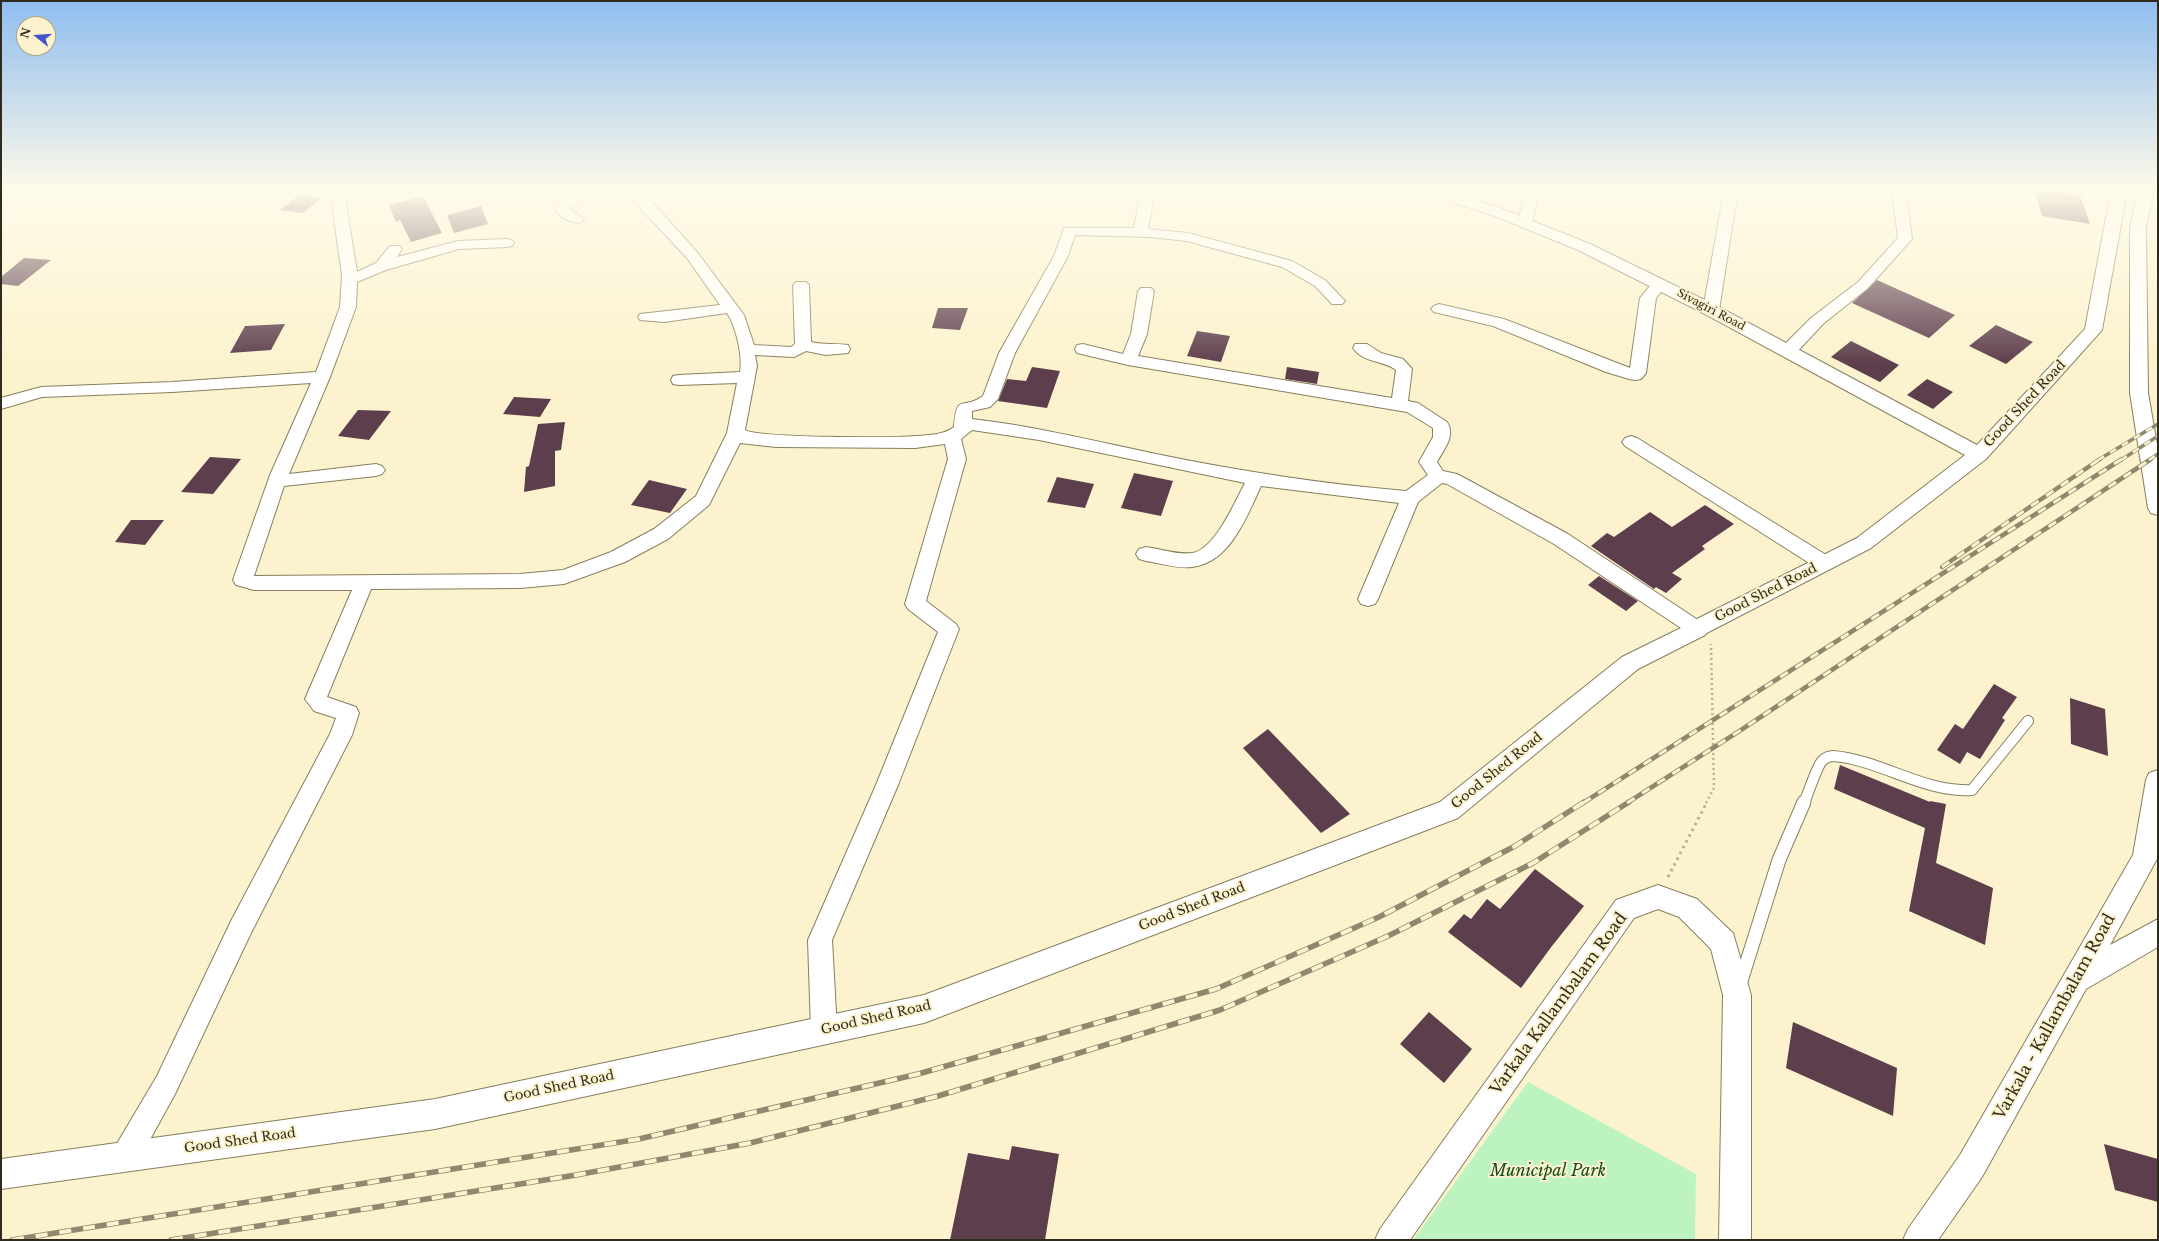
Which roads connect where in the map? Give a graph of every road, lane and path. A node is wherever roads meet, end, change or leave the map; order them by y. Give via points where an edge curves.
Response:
1 (345, 249) edge
2 (395, 249) dead end
3 (444, 249) edge
4 (686, 249) edge
5 (1064, 249) edge
6 (1230, 249) edge
7 (1588, 249) edge
8 (1722, 249) edge
9 (1896, 249) edge
10 (2108, 249) edge
11 (2138, 249) edge
12 (382, 266) junction
13 (350, 280) junction
14 (1659, 284) junction
15 (801, 285) dead end
16 (1146, 291) dead end
17 (1337, 301) dead end
18 (730, 308) junction
19 (1439, 309) dead end
20 (1712, 310) junction
21 (646, 317) dead end
22 (802, 346) junction
23 (1361, 348) dead end
24 (842, 349) dead end
25 (1082, 349) dead end
26 (746, 350) junction
27 (1788, 351) junction
28 (1128, 360) junction
29 (322, 377) junction
30 (746, 377) junction
31 (679, 380) dead end
32 (1, 404) edge
33 (1399, 405) junction
34 (957, 433) junction
35 (736, 434) junction
36 (1631, 442) dead end
37 (1979, 454) junction
38 (376, 470) dead end
39 (1438, 477) junction
40 (1256, 478) junction
41 (277, 481) junction
42 (1410, 498) junction
43 (2158, 508) edge
44 (1146, 554) dead end
45 (1824, 563) junction
46 (365, 581) junction
47 (1368, 599) dead end
48 (1704, 625) junction
49 (2028, 721) dead end
50 (2158, 780) edge
51 (1658, 898) junction
52 (2158, 932) edge
53 (2074, 981) junction
54 (1737, 996) junction
55 (824, 1030) junction
56 (125, 1157) junction
57 (1, 1174) edge
58 (1391, 1240) edge
59 (1735, 1240) edge
60 (1919, 1240) edge

1 - 13 street
2 - 12 street
3 - 12 street
4 - 18 street
5 - 34 street via 1007,353 990,399 964,408
6 - 17 street via 1287,264 1320,283
7 - 14 main road, Sivagiri Road
8 - 20 street
9 - 27 street via 1863,285 1817,321
10 - 37 main road, Good Shed Road via 2092,330
11 - 43 main road via 2140,393
12 - 13 street
13 - 29 street via 348,307
14 - 19 street via 1648,298 1638,373 1635,375 1498,322
14 - 20 main road, Sivagiri Road
15 - 22 street
16 - 28 street via 1138,334
18 - 21 street
18 - 26 street via 738,318
20 - 27 main road, Sivagiri Road
22 - 24 street via 826,350
22 - 26 street via 794,352
23 - 33 street via 1375,357 1398,363 1404,370
25 - 28 street
26 - 30 street via 749,366
27 - 37 main road, Sivagiri Road
28 - 33 street via 1332,396
29 - 32 street via 41,392
29 - 41 street
30 - 31 street
30 - 35 street
33 - 39 street via 1412,407 1441,426 1442,437 1428,462
34 - 35 street via 915,442 776,441 746,439
34 - 40 street via 969,424 1000,427
34 - 55 street via 957,459 915,604 949,629 887,785 820,940
35 - 46 street via 703,500 661,534 618,558 564,577 520,581
36 - 45 street
37 - 45 main road, Good Shed Road via 1864,543
38 - 41 street
39 - 42 street
39 - 48 street via 1451,478 1561,539
40 - 42 street via 1364,495
40 - 44 street via 1236,518 1214,550 1206,557 1192,560
41 - 46 street via 243,580 254,583
42 - 47 street
45 - 48 main road, Good Shed Road
46 - 56 street via 316,699 322,705 348,713 341,735 241,927 166,1085
48 - 51 path via 1714,788
48 - 55 main road, Good Shed Road via 1630,663 1449,810 924,1009
49 - 54 lane via 1972,790 1958,791 1931,785 1848,759 1831,756 1822,761 1779,860
50 - 53 main road, Varkala - Kallambalam Road via 2145,857
51 - 54 main road via 1688,908 1723,942
51 - 58 main road, Varkala Kallambalam Road via 1625,910
52 - 53 main road
53 - 60 main road, Varkala - Kallambalam Road via 1971,1166
54 - 59 main road
55 - 56 main road, Good Shed Road via 435,1114
56 - 57 main road, Good Shed Road

